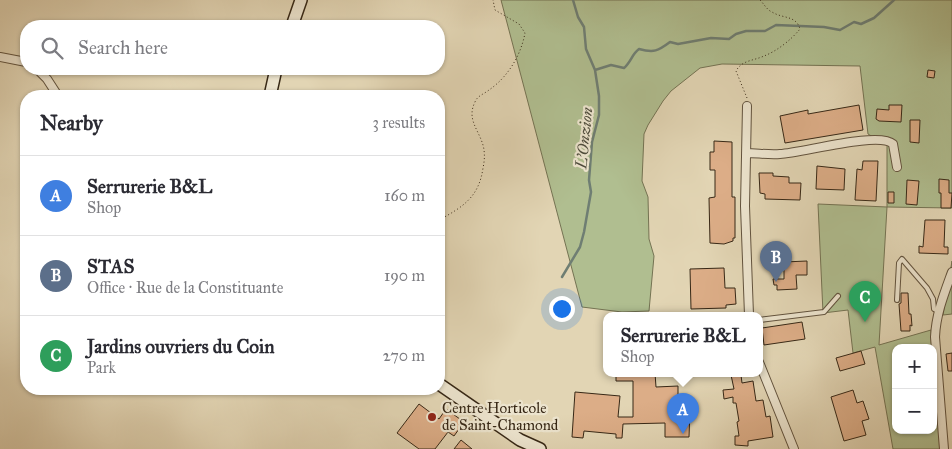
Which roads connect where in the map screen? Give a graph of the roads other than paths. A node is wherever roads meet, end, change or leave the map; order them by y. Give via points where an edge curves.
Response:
1 (301, 0) edge
2 (294, 20) edge
3 (0, 58) edge
4 (20, 61) edge
5 (43, 75) edge
6 (275, 75) edge
7 (54, 90) edge
8 (271, 90) edge
9 (747, 106) road end
10 (746, 153) junction
11 (897, 167) dead end
12 (952, 274) edge
13 (838, 296) dead end
14 (897, 300) dead end
15 (938, 311) junction
16 (749, 312) edge
17 (763, 320) edge
18 (763, 372) edge
19 (445, 388) edge
20 (540, 449) edge
21 (794, 449) edge
22 (944, 449) edge

1 - 2 main road
3 - 4 street
5 - 7 street
6 - 8 main road
9 - 10 street
10 - 11 street via 781,154 865,140 884,140 893,144
10 - 16 street
12 - 15 street
13 - 17 lane via 824,312
14 - 15 lane via 902,259 927,288 934,309
15 - 22 street via 935,337
18 - 21 street
19 - 20 main road via 520,440

